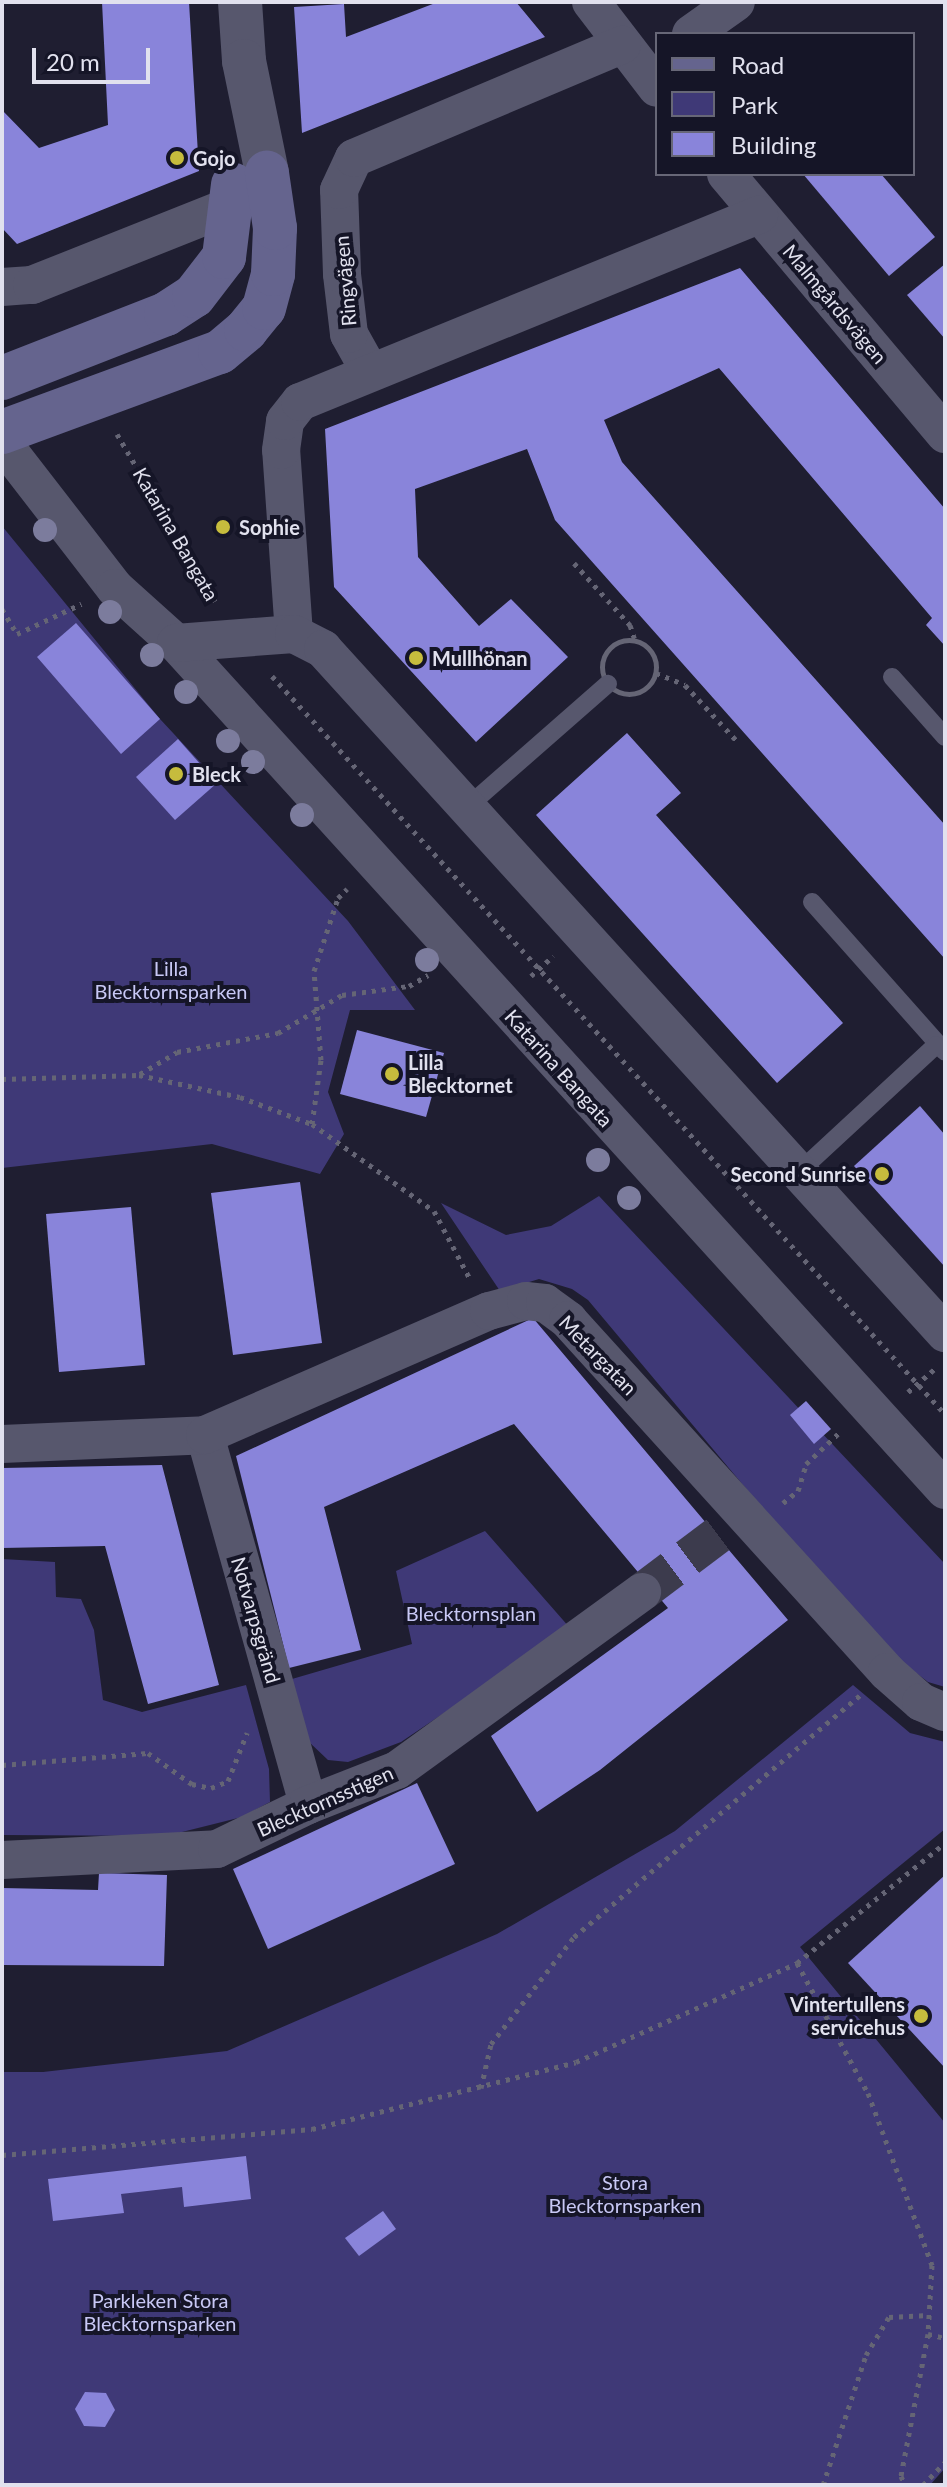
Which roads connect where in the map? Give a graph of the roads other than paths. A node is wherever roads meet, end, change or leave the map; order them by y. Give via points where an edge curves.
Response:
1 (240, 2) edge
2 (591, 2) edge
3 (736, 2) edge
4 (694, 32) edge
5 (644, 65) edge
6 (728, 176) edge
7 (244, 188) junction
8 (759, 215) junction
9 (5, 288) edge
10 (369, 370) junction
11 (2, 378) edge
12 (2, 432) edge
13 (945, 434) edge
14 (2, 442) edge
15 (294, 634) junction
16 (176, 643) junction
17 (892, 677) dead end
18 (608, 684) dead end
19 (945, 737) edge
20 (465, 809) junction
21 (812, 902) dead end
22 (941, 1048) edge
23 (800, 1171) junction
24 (945, 1333) edge
25 (205, 1435) junction
26 (2, 1444) edge
27 (945, 1490) edge
28 (642, 1592) tunnel mouth
29 (945, 1712) edge
30 (308, 1805) junction
31 (2, 1860) edge

1 - 7 street
2 - 5 street
3 - 4 street
5 - 10 street, Ringvägen via 354,158 339,190 342,274 349,334
6 - 8 street, Malmgårdsvägen
7 - 9 street
7 - 11 main road via 224,257 194,296 166,314
7 - 12 main road via 273,274 264,308 220,352
8 - 10 street
8 - 13 street, Malmgårdsvägen
10 - 15 street via 300,402 285,421 281,450
14 - 16 street, Katarina Bangata via 115,588
15 - 16 street
15 - 20 street via 323,649
16 - 27 street, Katarina Bangata
17 - 19 lane
18 - 20 lane
20 - 23 street
21 - 22 lane
22 - 23 lane
23 - 24 street
25 - 26 street, Metargatan
25 - 29 street, Metargatan via 489,1311 526,1301 545,1303 568,1320 887,1672 921,1702
25 - 30 street, Notvarpsgränd
28 - 30 street, Blecktornsstigen via 397,1770
30 - 31 street, Blecktornsstigen via 217,1849

